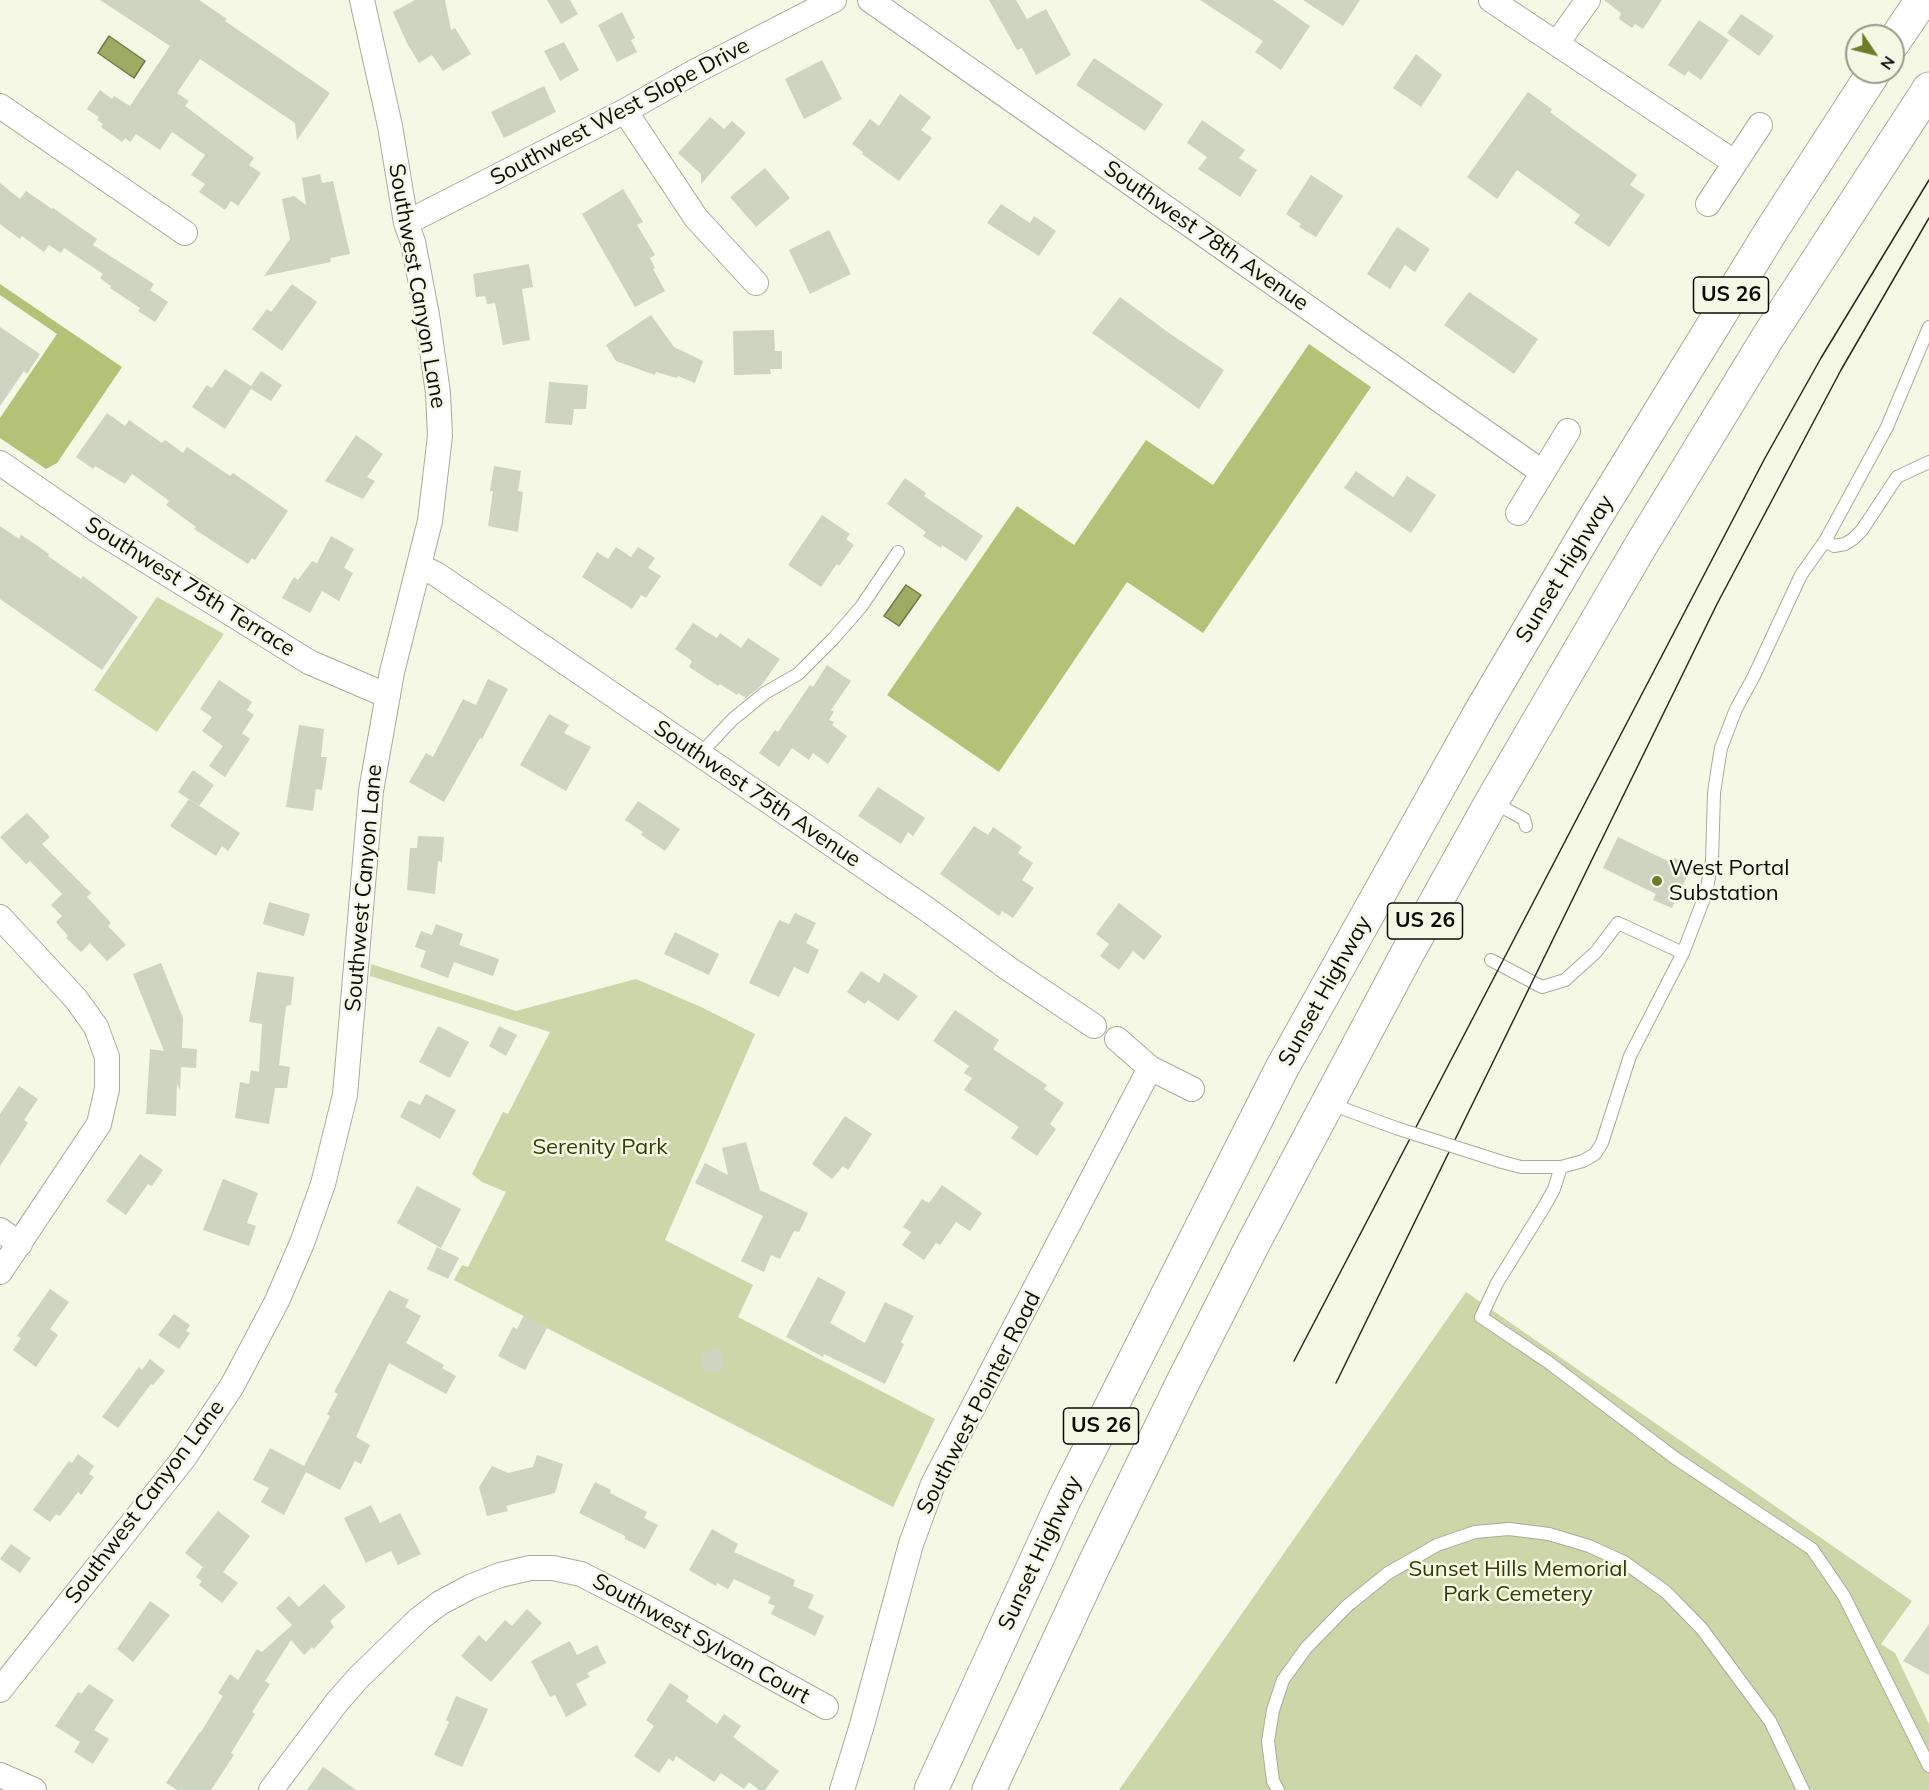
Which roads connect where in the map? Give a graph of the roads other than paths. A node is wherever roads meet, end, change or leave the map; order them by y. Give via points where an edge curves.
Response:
1 (362, 0) edge
2 (834, 0) edge
3 (870, 0) edge
4 (1491, 0) edge
5 (1588, 0) edge
6 (1922, 0) edge
7 (1905, 25) edge
8 (1557, 43) junction
9 (1866, 84) edge
10 (1929, 89) edge
11 (0, 106) edge
12 (625, 111) junction
13 (1760, 125) dead end
14 (1734, 162) junction
15 (1708, 204) dead end
16 (406, 223) junction
17 (185, 233) dead end
18 (756, 283) dead end
19 (1929, 327) edge
20 (1568, 430) dead end
21 (1929, 462) edge
22 (0, 463) edge
23 (1542, 472) junction
24 (1518, 513) dead end
25 (1825, 541) junction
26 (897, 552) dead end
27 (419, 566) junction
28 (388, 696) junction
29 (699, 755) junction
30 (1492, 801) junction
31 (1526, 826) dead end
32 (0, 916) edge
33 (1683, 953) junction
34 (1491, 960) dead end
35 (1094, 1026) dead end
36 (1117, 1039) dead end
37 (1150, 1068) junction
38 (1192, 1089) dead end
39 (1327, 1102) junction
40 (1561, 1167) junction
41 (10, 1237) edge
42 (0, 1272) edge
43 (0, 1690) edge
44 (826, 1707) dead end
45 (1929, 1766) edge
46 (0, 1775) edge
47 (34, 1790) edge
48 (271, 1790) edge
49 (842, 1790) edge
50 (931, 1790) edge
51 (989, 1790) edge
52 (1278, 1790) edge
53 (1803, 1790) edge

1 - 16 street, Southwest Canyon Lane via 390,126
2 - 12 street, Southwest West Slope Drive
3 - 23 street, Southwest 78th Avenue
4 - 8 street
5 - 8 street
6 - 7 highway
8 - 14 street
9 - 50 highway, Sunset Highway / US 26 via 1593,521 1480,713 1287,1058 1064,1500
10 - 30 highway, US 26 via 1750,367
11 - 17 street
12 - 16 street, Southwest West Slope Drive
12 - 18 street via 696,218
13 - 14 street
14 - 15 street
16 - 27 street, Southwest Canyon Lane via 427,315 440,417 433,501
19 - 25 lane via 1887,427
20 - 23 street
21 - 25 lane via 1897,477 1853,539 1834,546
22 - 28 street, Southwest 75th Terrace via 110,538 309,663
23 - 24 street
25 - 33 lane via 1801,575 1727,732 1714,793 1712,861 1706,893
26 - 29 lane via 861,607 833,639 798,674 765,693 733,719
27 - 28 street, Southwest Canyon Lane
27 - 29 street, Southwest 75th Avenue
28 - 43 street, Southwest Canyon Lane via 371,791 345,1095 323,1184 302,1243 264,1330 208,1424
29 - 35 street, Southwest 75th Avenue
30 - 31 lane via 1524,819
30 - 39 highway, US 26
32 - 41 street via 76,999 96,1027 107,1057 107,1089 99,1124
33 - 34 lane via 1618,923 1596,952 1565,980 1542,987
33 - 40 lane via 1630,1056 1602,1143 1595,1154
36 - 37 street
37 - 38 street
37 - 49 street, Southwest Pointer Road via 933,1484 911,1544
39 - 40 lane, bridge via 1502,1162 1521,1167
39 - 51 highway, US 26 via 1176,1397
40 - 45 lane via 1545,1207 1497,1283 1481,1317 1675,1458 1812,1549 1844,1596
41 - 42 street
44 - 48 street, Southwest Sylvan Court via 581,1574 530,1568 470,1587 419,1619 337,1702
46 - 47 street
52 - 53 lane via 1273,1781 1268,1741 1273,1710 1283,1680 1306,1648 1347,1606 1388,1573 1437,1545 1475,1532 1509,1529 1550,1534 1589,1546 1624,1562 1666,1592 1702,1629 1764,1712

